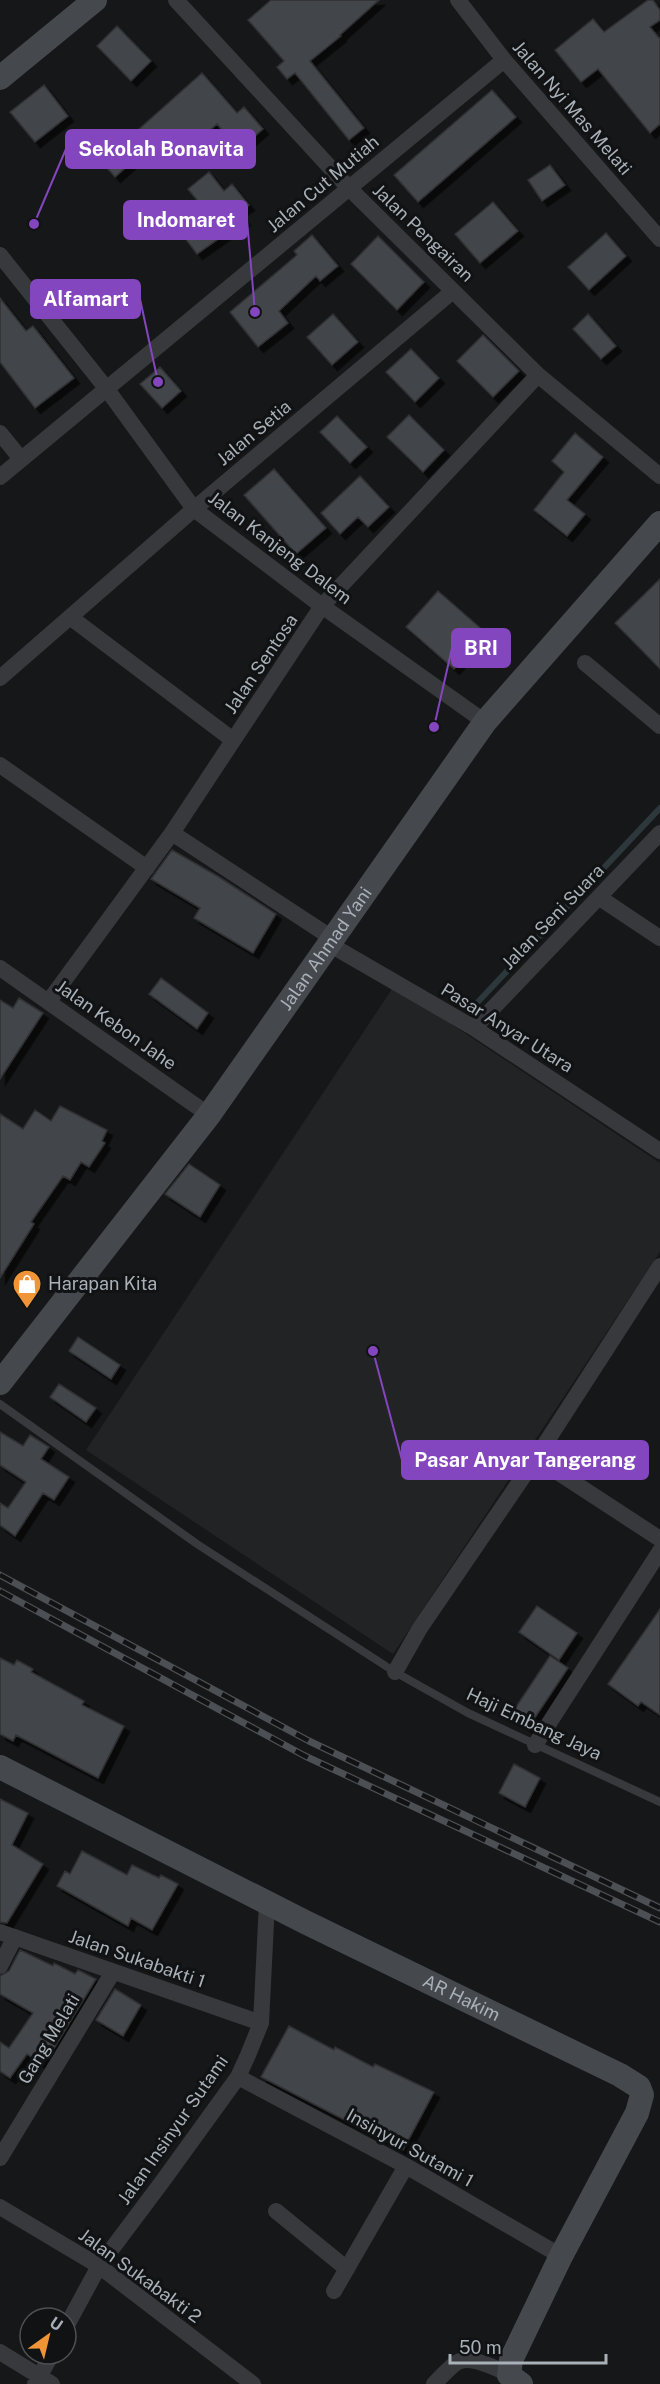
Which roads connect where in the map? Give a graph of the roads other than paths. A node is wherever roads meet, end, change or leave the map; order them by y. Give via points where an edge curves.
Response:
1 (95, 0) edge
2 (176, 0) edge
3 (458, 0) edge
4 (504, 60) junction
5 (0, 78) edge
6 (349, 189) junction
7 (660, 239) edge
8 (0, 255) edge
9 (453, 291) junction
10 (538, 375) junction
11 (106, 388) junction
12 (0, 433) edge
13 (21, 459) junction
14 (660, 476) edge
15 (0, 477) edge
16 (194, 509) junction
17 (660, 523) edge
18 (322, 606) junction
19 (70, 617) junction
20 (585, 663) dead end
21 (0, 678) edge
22 (485, 722) junction
23 (660, 726) edge
24 (234, 740) junction
25 (0, 765) edge
26 (172, 832) junction
27 (660, 833) edge
28 (147, 868) junction
29 (600, 898) junction
30 (660, 938) edge
31 (331, 941) junction
32 (0, 968) edge
33 (49, 1001) junction
34 (474, 1028) junction
35 (209, 1115) junction
36 (660, 1150) edge
37 (660, 1266) edge
38 (0, 1383) edge
39 (0, 1404) edge
40 (536, 1458) junction
41 (660, 1539) edge
42 (660, 1551) edge
43 (654, 1574) edge
44 (395, 1672) junction
45 (535, 1745) junction
46 (0, 1767) edge
47 (660, 1802) edge
48 (267, 1903) junction
49 (7, 1935) edge
50 (0, 1966) edge
51 (113, 1972) junction
52 (261, 2023) junction
53 (238, 2077) junction
54 (0, 2158) edge
55 (406, 2166) junction
56 (0, 2207) edge
57 (276, 2211) dead end
58 (561, 2256) junction
59 (99, 2265) junction
60 (347, 2269) junction
61 (334, 2291) dead end
62 (77, 2306) edge
63 (0, 2352) edge
64 (48, 2366) edge
65 (514, 2378) edge
66 (42, 2382) edge
67 (253, 2384) edge
68 (434, 2384) edge

1 - 5 street
2 - 6 street, Jalan Pengairan
3 - 4 street, Jalan Nyi Mas Melati
4 - 6 street, Jalan Cut Mutiah
4 - 7 street, Jalan Nyi Mas Melati
6 - 9 street, Jalan Pengairan
6 - 11 street, Jalan Cut Mutiah
8 - 11 street, Jalan Kanjeng Dalem
9 - 10 street, Jalan Pengairan
9 - 16 street, Jalan Setia
10 - 14 street, Jalan Pengairan
10 - 18 street, Jalan Sentosa
11 - 13 street, Jalan Cut Mutiah
11 - 16 street, Jalan Kanjeng Dalem
12 - 13 street
13 - 15 street, Jalan Cut Mutiah
16 - 18 street, Jalan Kanjeng Dalem
16 - 19 street, Jalan Setia
17 - 22 street, Jalan Ahmad Yani
18 - 22 street, Jalan Kanjeng Dalem
18 - 24 street, Jalan Sentosa
19 - 21 street, Jalan Setia
19 - 24 street
20 - 23 street
22 - 31 street, Jalan Ahmad Yani
24 - 26 street, Jalan Sentosa
25 - 28 street
26 - 28 street, Jalan Sentosa
26 - 31 street, Pasar Anyar Utara
27 - 29 street, Jalan Seni Suara
28 - 33 street, Jalan Sentosa
29 - 30 street
29 - 34 street, Jalan Seni Suara
31 - 34 street, Pasar Anyar Utara
31 - 35 street, Jalan Ahmad Yani
32 - 33 street, Jalan Kebon Jahe
33 - 35 street, Jalan Kebon Jahe
34 - 36 street, Pasar Anyar Utara
35 - 38 street, Jalan Ahmad Yani
37 - 40 street
39 - 44 lane, Haji Embang Jaya via 198,1544
40 - 41 street
40 - 44 street via 420,1628
42 - 43 street
43 - 45 street
44 - 45 lane, Haji Embang Jaya
45 - 47 lane, Haji Embang Jaya
46 - 48 street, AR Hakim
48 - 52 street, Jalan Insinyur Sutami
48 - 58 street, AR Hakim via 639,2087 642,2095 637,2113
49 - 50 street
49 - 51 street, Jalan Sukabakti 1
51 - 52 street, Jalan Sukabakti 1
51 - 54 street, Gang Melati
52 - 53 street, Jalan Insinyur Sutami
53 - 55 street, Insinyur Sutami 1
53 - 59 street, Jalan Insinyur Sutami
55 - 58 street, Insinyur Sutami 1
55 - 60 street
56 - 59 street, Jalan Sukabakti 2
57 - 60 street
58 - 65 street, AR Hakim via 511,2360
59 - 62 street, Jalan Insinyur Sutami
59 - 67 street, Jalan Sukabakti 2
60 - 61 street
63 - 66 street
64 - 66 street
65 - 68 street via 462,2361

